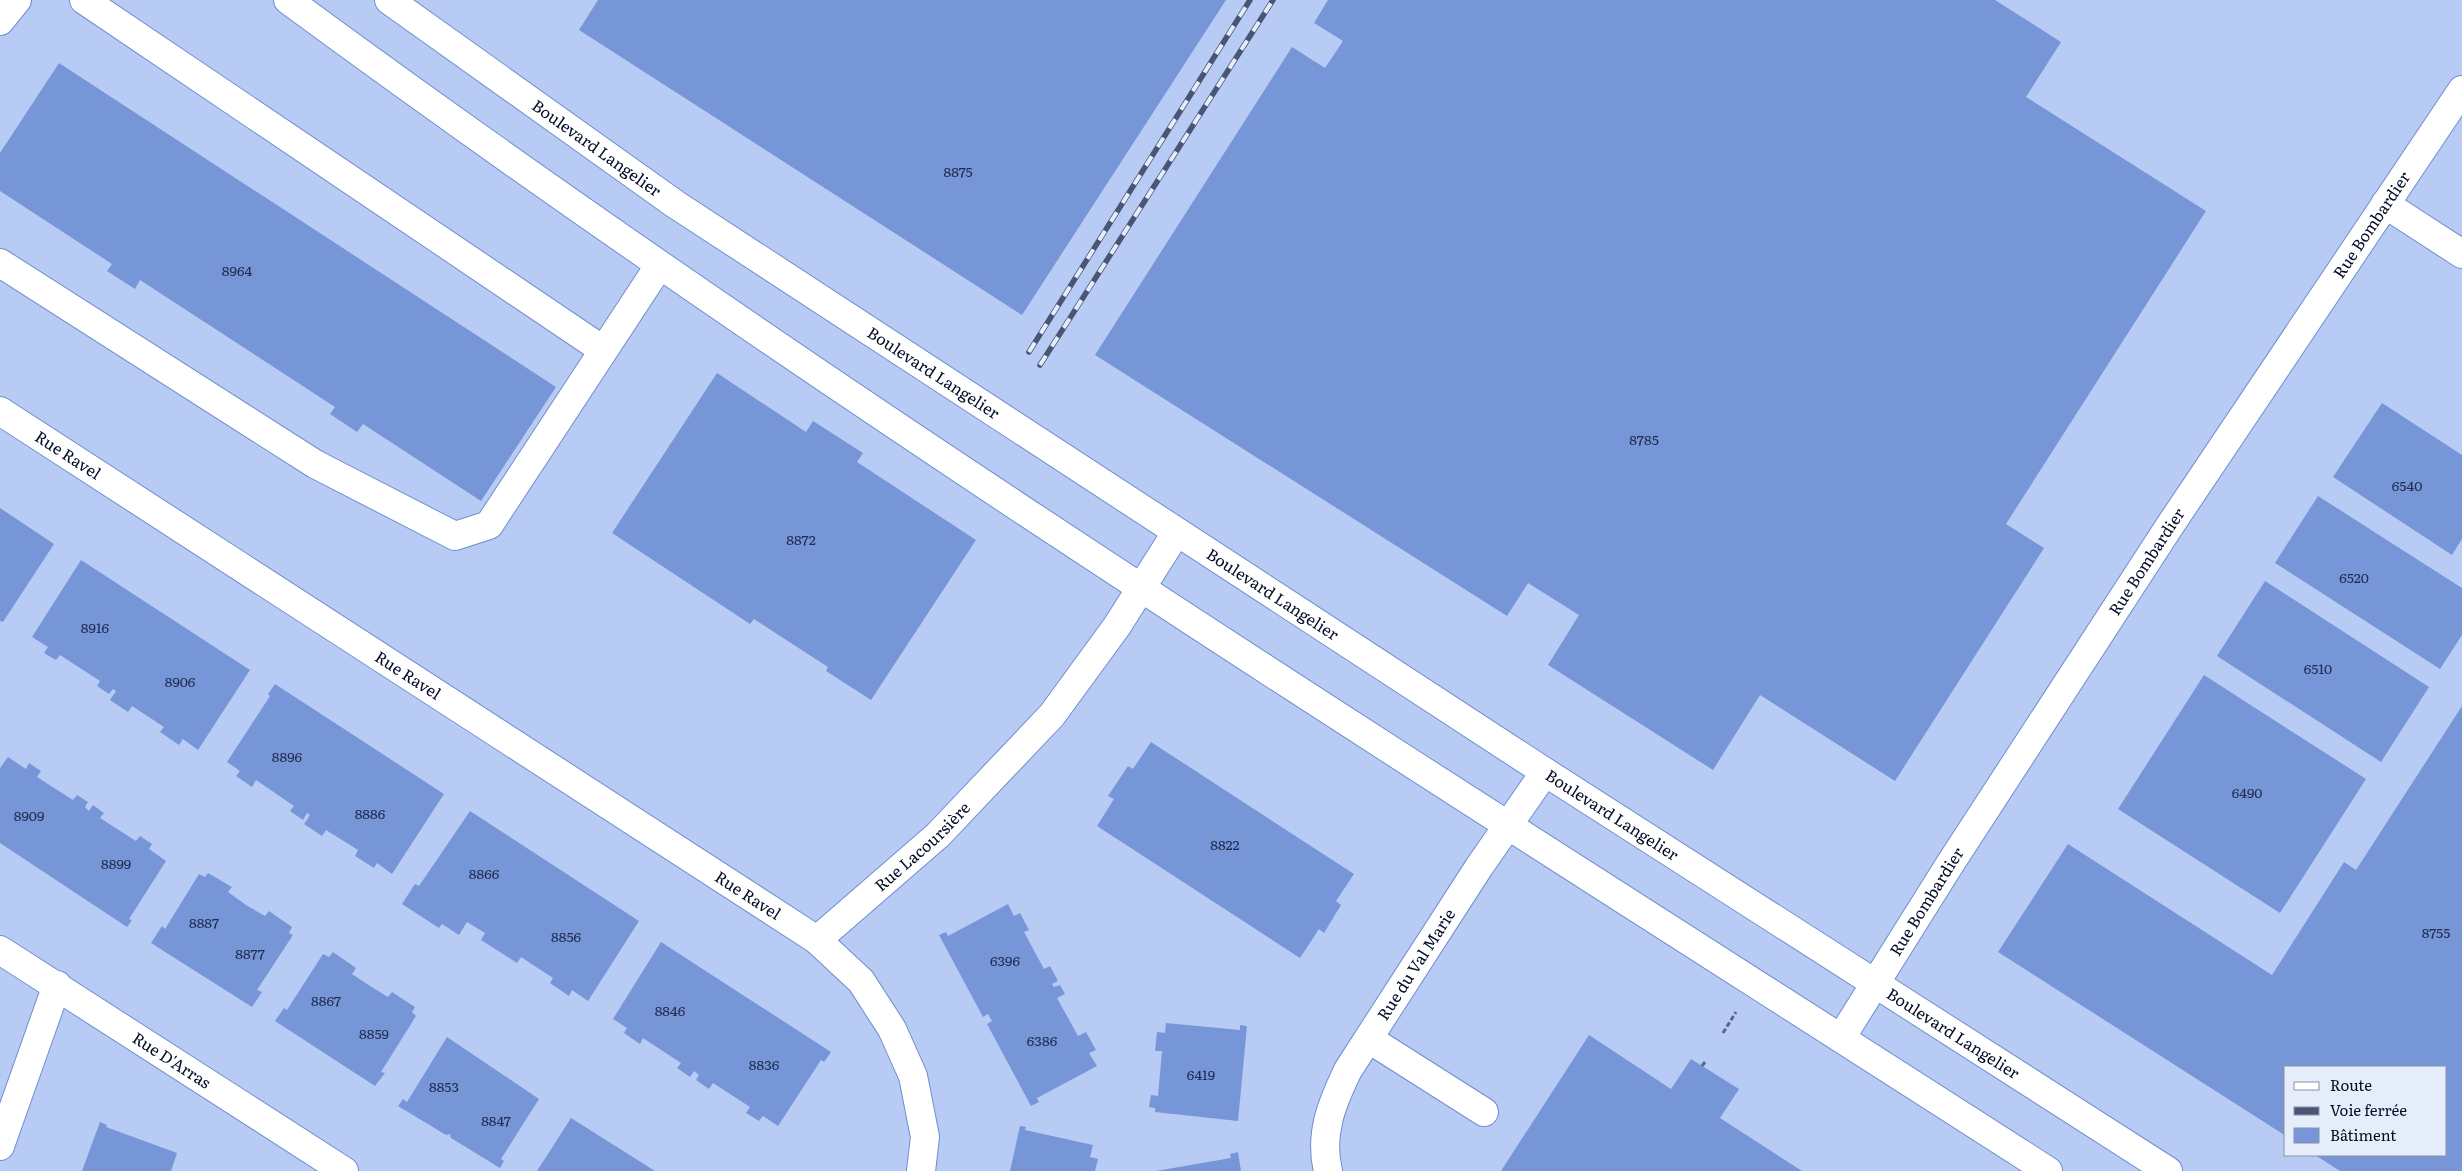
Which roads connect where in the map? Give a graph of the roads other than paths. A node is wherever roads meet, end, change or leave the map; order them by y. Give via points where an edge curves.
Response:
1 (17, 0) edge
2 (84, 0) edge
3 (288, 0) edge
4 (388, 0) edge
5 (0, 21) edge
6 (2462, 90) edge
7 (2385, 204) junction
8 (2462, 254) edge
9 (0, 263) edge
10 (659, 266) junction
11 (604, 350) junction
12 (0, 410) edge
13 (1176, 533) junction
14 (1141, 588) junction
15 (1545, 772) junction
16 (1509, 825) junction
17 (817, 940) junction
18 (0, 950) edge
19 (1874, 983) junction
20 (57, 985) junction
21 (1841, 1038) junction
22 (1369, 1039) junction
23 (1484, 1112) dead end
24 (0, 1146) edge
25 (344, 1171) edge
26 (921, 1171) edge
27 (1328, 1171) edge
28 (2048, 1171) edge
29 (2168, 1171) edge

1 - 5 main road
2 - 11 main road
3 - 10 main road
4 - 13 main road, Boulevard Langelier via 675,204
6 - 7 main road, Rue Bombardier
7 - 8 main road
7 - 19 main road, Rue Bombardier via 2164,535
9 - 11 main road via 315,464 455,536 488,525
10 - 11 main road
10 - 14 main road
12 - 17 main road, Rue Ravel
13 - 14 main road, Rue Lacoursière
13 - 15 main road, Boulevard Langelier
14 - 16 main road
14 - 17 main road, Rue Lacoursière via 1052,715 938,835
15 - 16 main road, Rue du Val Marie
15 - 19 main road, Boulevard Langelier
16 - 21 main road
16 - 22 main road, Rue du Val Marie
17 - 26 main road via 861,982 892,1029 913,1076 925,1137
18 - 20 main road, Rue D'Arras
19 - 21 main road, Rue Bombardier
19 - 29 main road, Boulevard Langelier
20 - 24 main road
20 - 25 main road, Rue D'Arras
21 - 28 main road
22 - 23 main road
22 - 27 main road, Rue du Val Marie via 1348,1070 1332,1103 1326,1124

